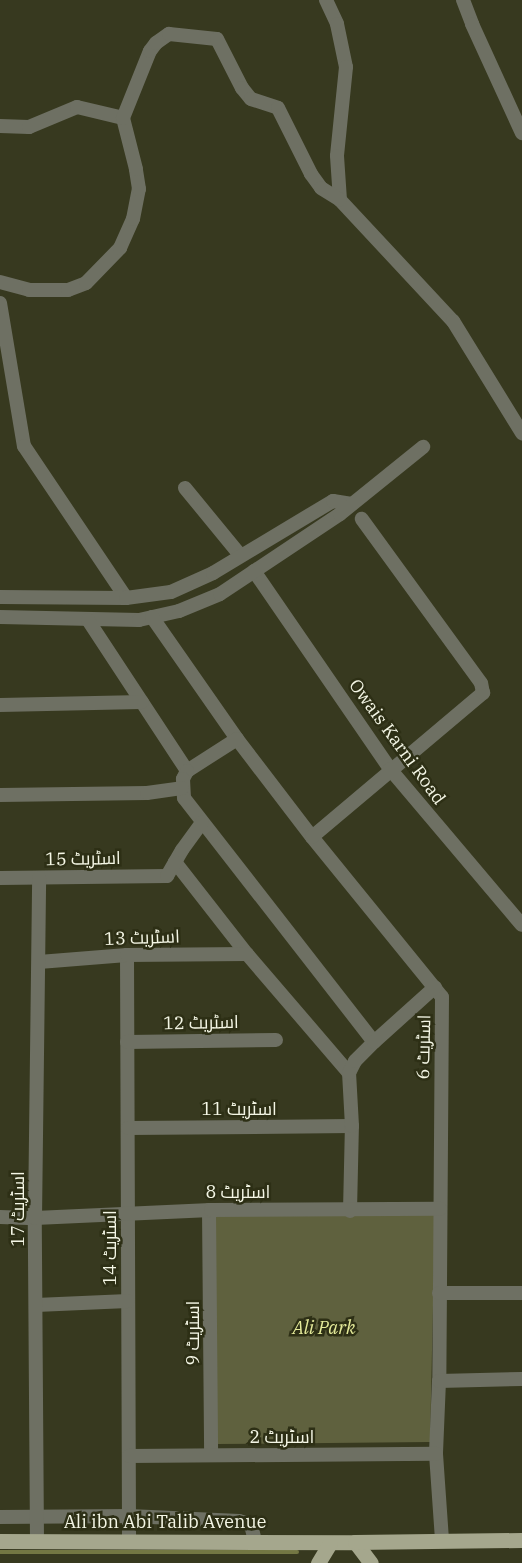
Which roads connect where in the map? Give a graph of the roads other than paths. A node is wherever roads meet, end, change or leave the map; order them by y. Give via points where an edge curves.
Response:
1 (326, 0) edge
2 (463, 0) edge
3 (123, 118) junction
4 (0, 126) edge
5 (522, 133) edge
6 (340, 200) junction
7 (0, 282) edge
8 (0, 303) edge
9 (522, 433) edge
10 (423, 447) dead end
11 (185, 488) dead end
12 (352, 504) junction
13 (362, 519) dead end
14 (240, 555) junction
15 (254, 571) junction
16 (1, 593) edge
17 (126, 598) junction
18 (0, 617) edge
19 (152, 617) junction
20 (88, 620) junction
21 (142, 702) junction
22 (0, 705) edge
23 (237, 739) junction
24 (390, 770) junction
25 (187, 771) junction
26 (182, 788) junction
27 (0, 795) edge
28 (202, 822) junction
29 (312, 837) junction
30 (175, 862) junction
31 (0, 878) edge
32 (39, 878) junction
33 (522, 926) edge
34 (247, 954) junction
35 (127, 955) junction
36 (39, 962) junction
37 (435, 987) junction
38 (276, 1040) dead end
39 (127, 1042) junction
40 (374, 1042) junction
41 (349, 1073) junction
42 (351, 1126) junction
43 (128, 1128) junction
44 (440, 1209) junction
45 (209, 1210) junction
46 (350, 1211) junction
47 (128, 1212) junction
48 (0, 1217) edge
49 (35, 1218) junction
50 (439, 1293) junction
51 (522, 1293) edge
52 (128, 1301) junction
53 (36, 1305) junction
54 (522, 1379) edge
55 (439, 1381) junction
56 (436, 1454) junction
57 (211, 1455) junction
58 (129, 1456) junction
59 (129, 1516) junction
60 (0, 1517) edge
61 (36, 1519) junction
62 (129, 1540) junction
63 (442, 1540) junction
64 (522, 1540) edge
65 (0, 1541) edge
66 (37, 1541) junction
67 (255, 1541) junction
68 (355, 1542) junction
69 (330, 1543) junction
70 (318, 1563) edge
71 (370, 1563) edge

1 - 6 street via 337,24 346,67 337,156
2 - 5 street
3 - 4 street via 77,106 29,127
3 - 6 street via 156,43 169,34 217,39 242,88 251,99 278,108 311,174 321,188
3 - 7 street via 138,189 133,219 120,248 86,283 68,290 29,290
6 - 9 street via 453,321
8 - 17 street via 24,446
10 - 12 street
11 - 14 street
12 - 14 street via 333,501
12 - 15 street
13 - 24 street via 481,683 483,693
14 - 17 street via 213,573 171,592
15 - 19 street via 220,594
15 - 24 street, Owais Karni Road
16 - 17 street
18 - 20 street
19 - 20 street
19 - 23 street, اسٹریٹ 6
20 - 21 street
21 - 22 street
21 - 25 street
23 - 25 street
23 - 29 street, اسٹریٹ 6
24 - 29 street
24 - 33 street, Owais Karni Road
25 - 26 street
26 - 27 street via 147,793
26 - 28 street via 184,798
28 - 30 street
28 - 40 street
29 - 37 street, اسٹریٹ 6
30 - 32 street, اسٹریٹ 15 via 167,876
30 - 34 street
31 - 32 street, اسٹریٹ 15
32 - 36 street, اسٹریٹ 17
34 - 35 street, اسٹریٹ 13
34 - 41 street
35 - 36 street, اسٹریٹ 13
35 - 39 street, اسٹریٹ 14
36 - 49 street, اسٹریٹ 17
37 - 40 street
37 - 44 street, اسٹریٹ 6 via 442,997
38 - 39 street, اسٹریٹ 12
39 - 43 street, اسٹریٹ 14
40 - 41 street
41 - 42 street
42 - 43 street, اسٹریٹ 11
42 - 46 street
43 - 47 street, اسٹریٹ 14
44 - 46 street, اسٹریٹ 8
44 - 50 street, اسٹریٹ 6
45 - 46 street, اسٹریٹ 8
45 - 47 street, اسٹریٹ 8
45 - 57 street, اسٹریٹ 9
47 - 49 street, اسٹریٹ 8
47 - 52 street, اسٹریٹ 14
48 - 49 street, اسٹریٹ 8
49 - 53 street, اسٹریٹ 17
50 - 51 street
50 - 55 street, اسٹریٹ 6
52 - 53 street
52 - 58 street, اسٹریٹ 14
53 - 61 street, اسٹریٹ 17
54 - 55 street
55 - 56 street, اسٹریٹ 6
56 - 57 street, اسٹریٹ 2
56 - 63 street, اسٹریٹ 6
57 - 58 street, اسٹریٹ 2
58 - 59 street, اسٹریٹ 14
59 - 61 street
59 - 62 street, اسٹریٹ 14
59 - 67 street via 239,1521 250,1525
60 - 61 street
61 - 66 street, اسٹریٹ 17
62 - 66 main road, Ali ibn Abi Talib Avenue
62 - 67 main road, Ali ibn Abi Talib Avenue
63 - 64 main road
63 - 68 main road
65 - 66 main road, Ali ibn Abi Talib Avenue
67 - 69 main road, Ali ibn Abi Talib Avenue
68 - 69 main road, Ali ibn Abi Talib Avenue
68 - 71 main road
69 - 70 main road

